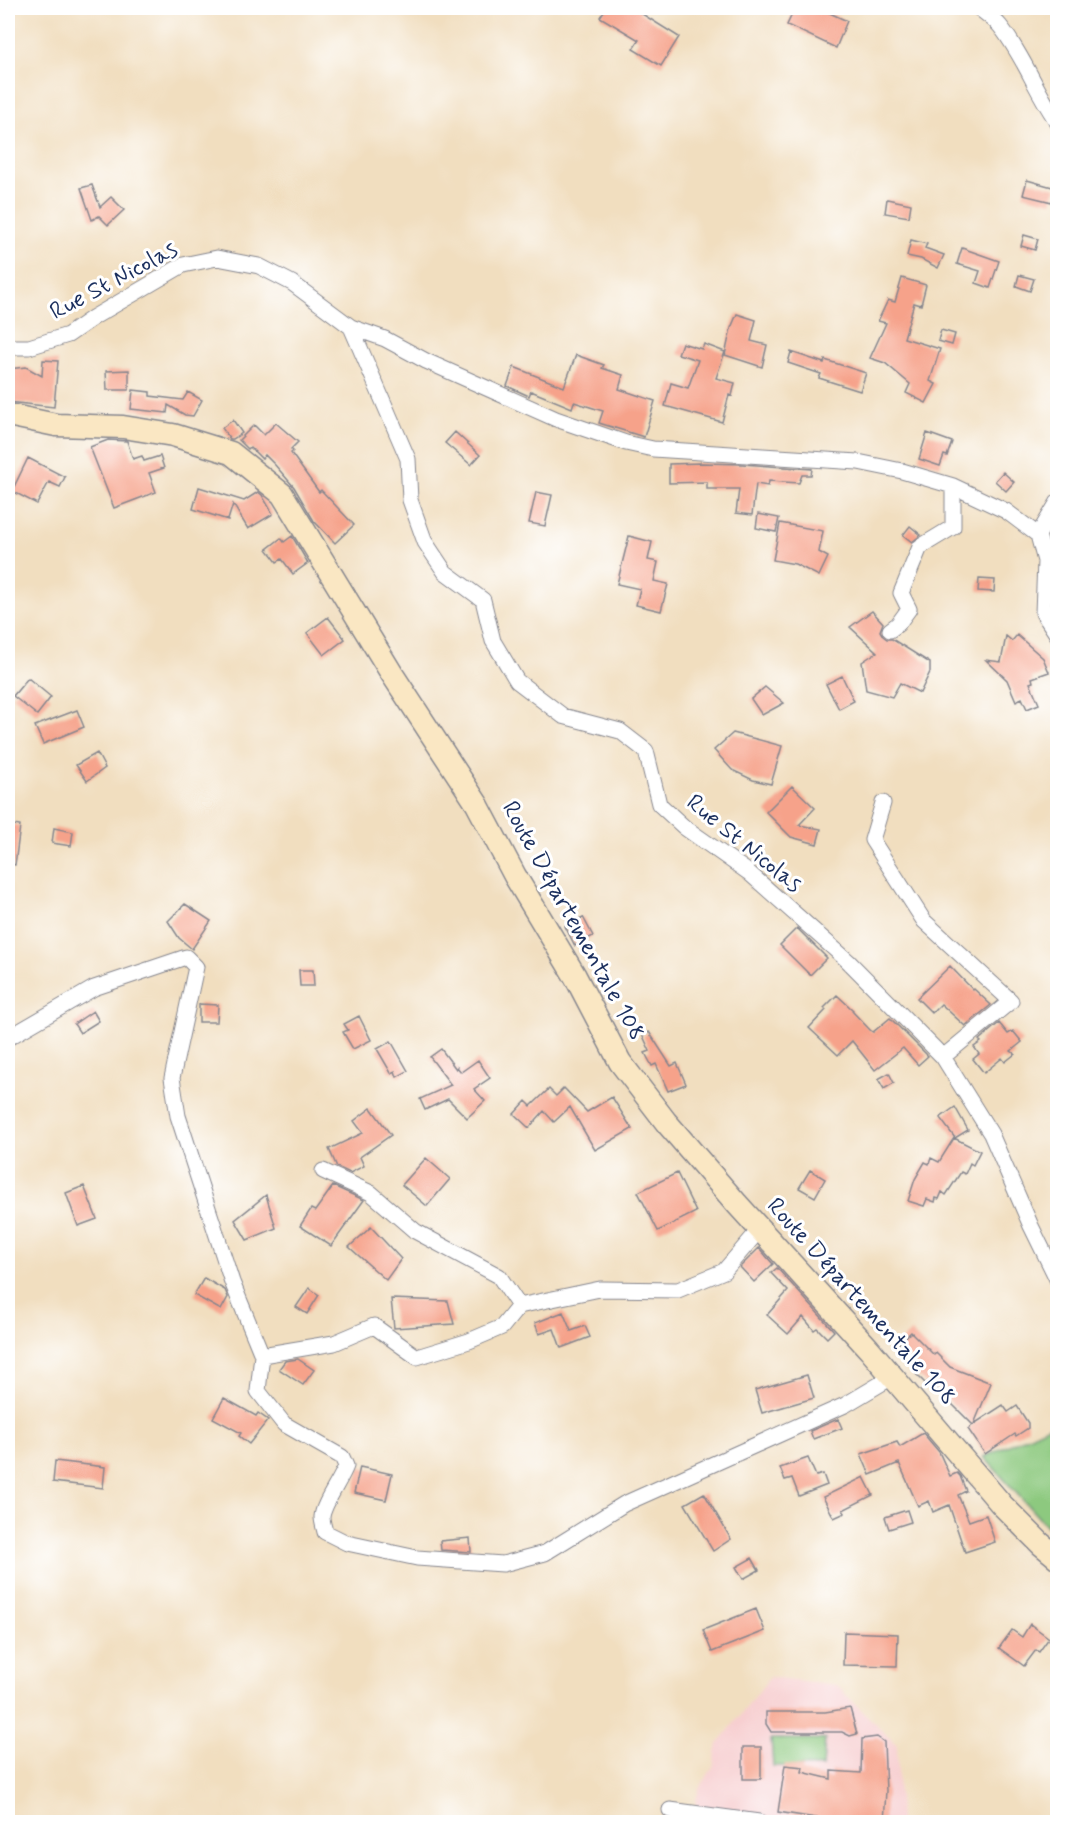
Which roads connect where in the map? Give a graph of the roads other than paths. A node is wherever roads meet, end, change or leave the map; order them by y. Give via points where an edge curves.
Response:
1 (979, 8) edge
2 (1058, 123) edge
3 (351, 327) junction
4 (8, 347) edge
5 (8, 415) edge
6 (953, 486) junction
7 (1058, 502) edge
8 (1038, 535) junction
9 (890, 630) dead end
10 (1058, 636) edge
11 (883, 803) dead end
12 (8, 1038) edge
13 (943, 1057) junction
14 (323, 1171) dead end
15 (760, 1229) junction
16 (1058, 1281) edge
17 (519, 1306) junction
18 (262, 1355) junction
19 (892, 1377) junction
20 (1058, 1558) edge
21 (670, 1810) dead end
22 (759, 1822) edge

1 - 2 street via 999,25 1022,57
3 - 4 street, Rue St Nicolas via 292,283 259,266 217,258 183,265 68,335 29,347
3 - 6 street via 556,419 626,443 653,449 858,462
3 - 13 street, Rue St Nicolas via 408,459 410,500 425,542 445,572 483,600 493,641 518,681 563,716 620,731 646,751 659,804 684,827 748,872 841,954
5 - 15 main road, Route Départementale 108 via 56,425 123,427 173,435 231,453 282,494 477,804 620,1062 666,1122
6 - 8 street via 1006,511
6 - 9 street via 953,527 920,547 901,593 909,609
7 - 8 street
8 - 10 street via 1045,561 1043,614
11 - 13 street via 872,840 924,921 1011,1001
12 - 18 street via 94,988 186,957 195,967 171,1078 178,1116 232,1282
13 - 16 street, Rue St Nicolas via 991,1134
14 - 17 street via 371,1193 415,1231 499,1276
15 - 17 street via 724,1271 678,1290 600,1289
15 - 19 main road, Route Départementale 108
17 - 18 street via 502,1327 417,1357 374,1326 334,1343
18 - 19 street via 258,1390 284,1424 342,1457 346,1466 324,1510 325,1532 346,1543 417,1558 503,1564 545,1553 624,1504 844,1405
19 - 20 main road, Route Départementale 108 via 1002,1504
21 - 22 street

